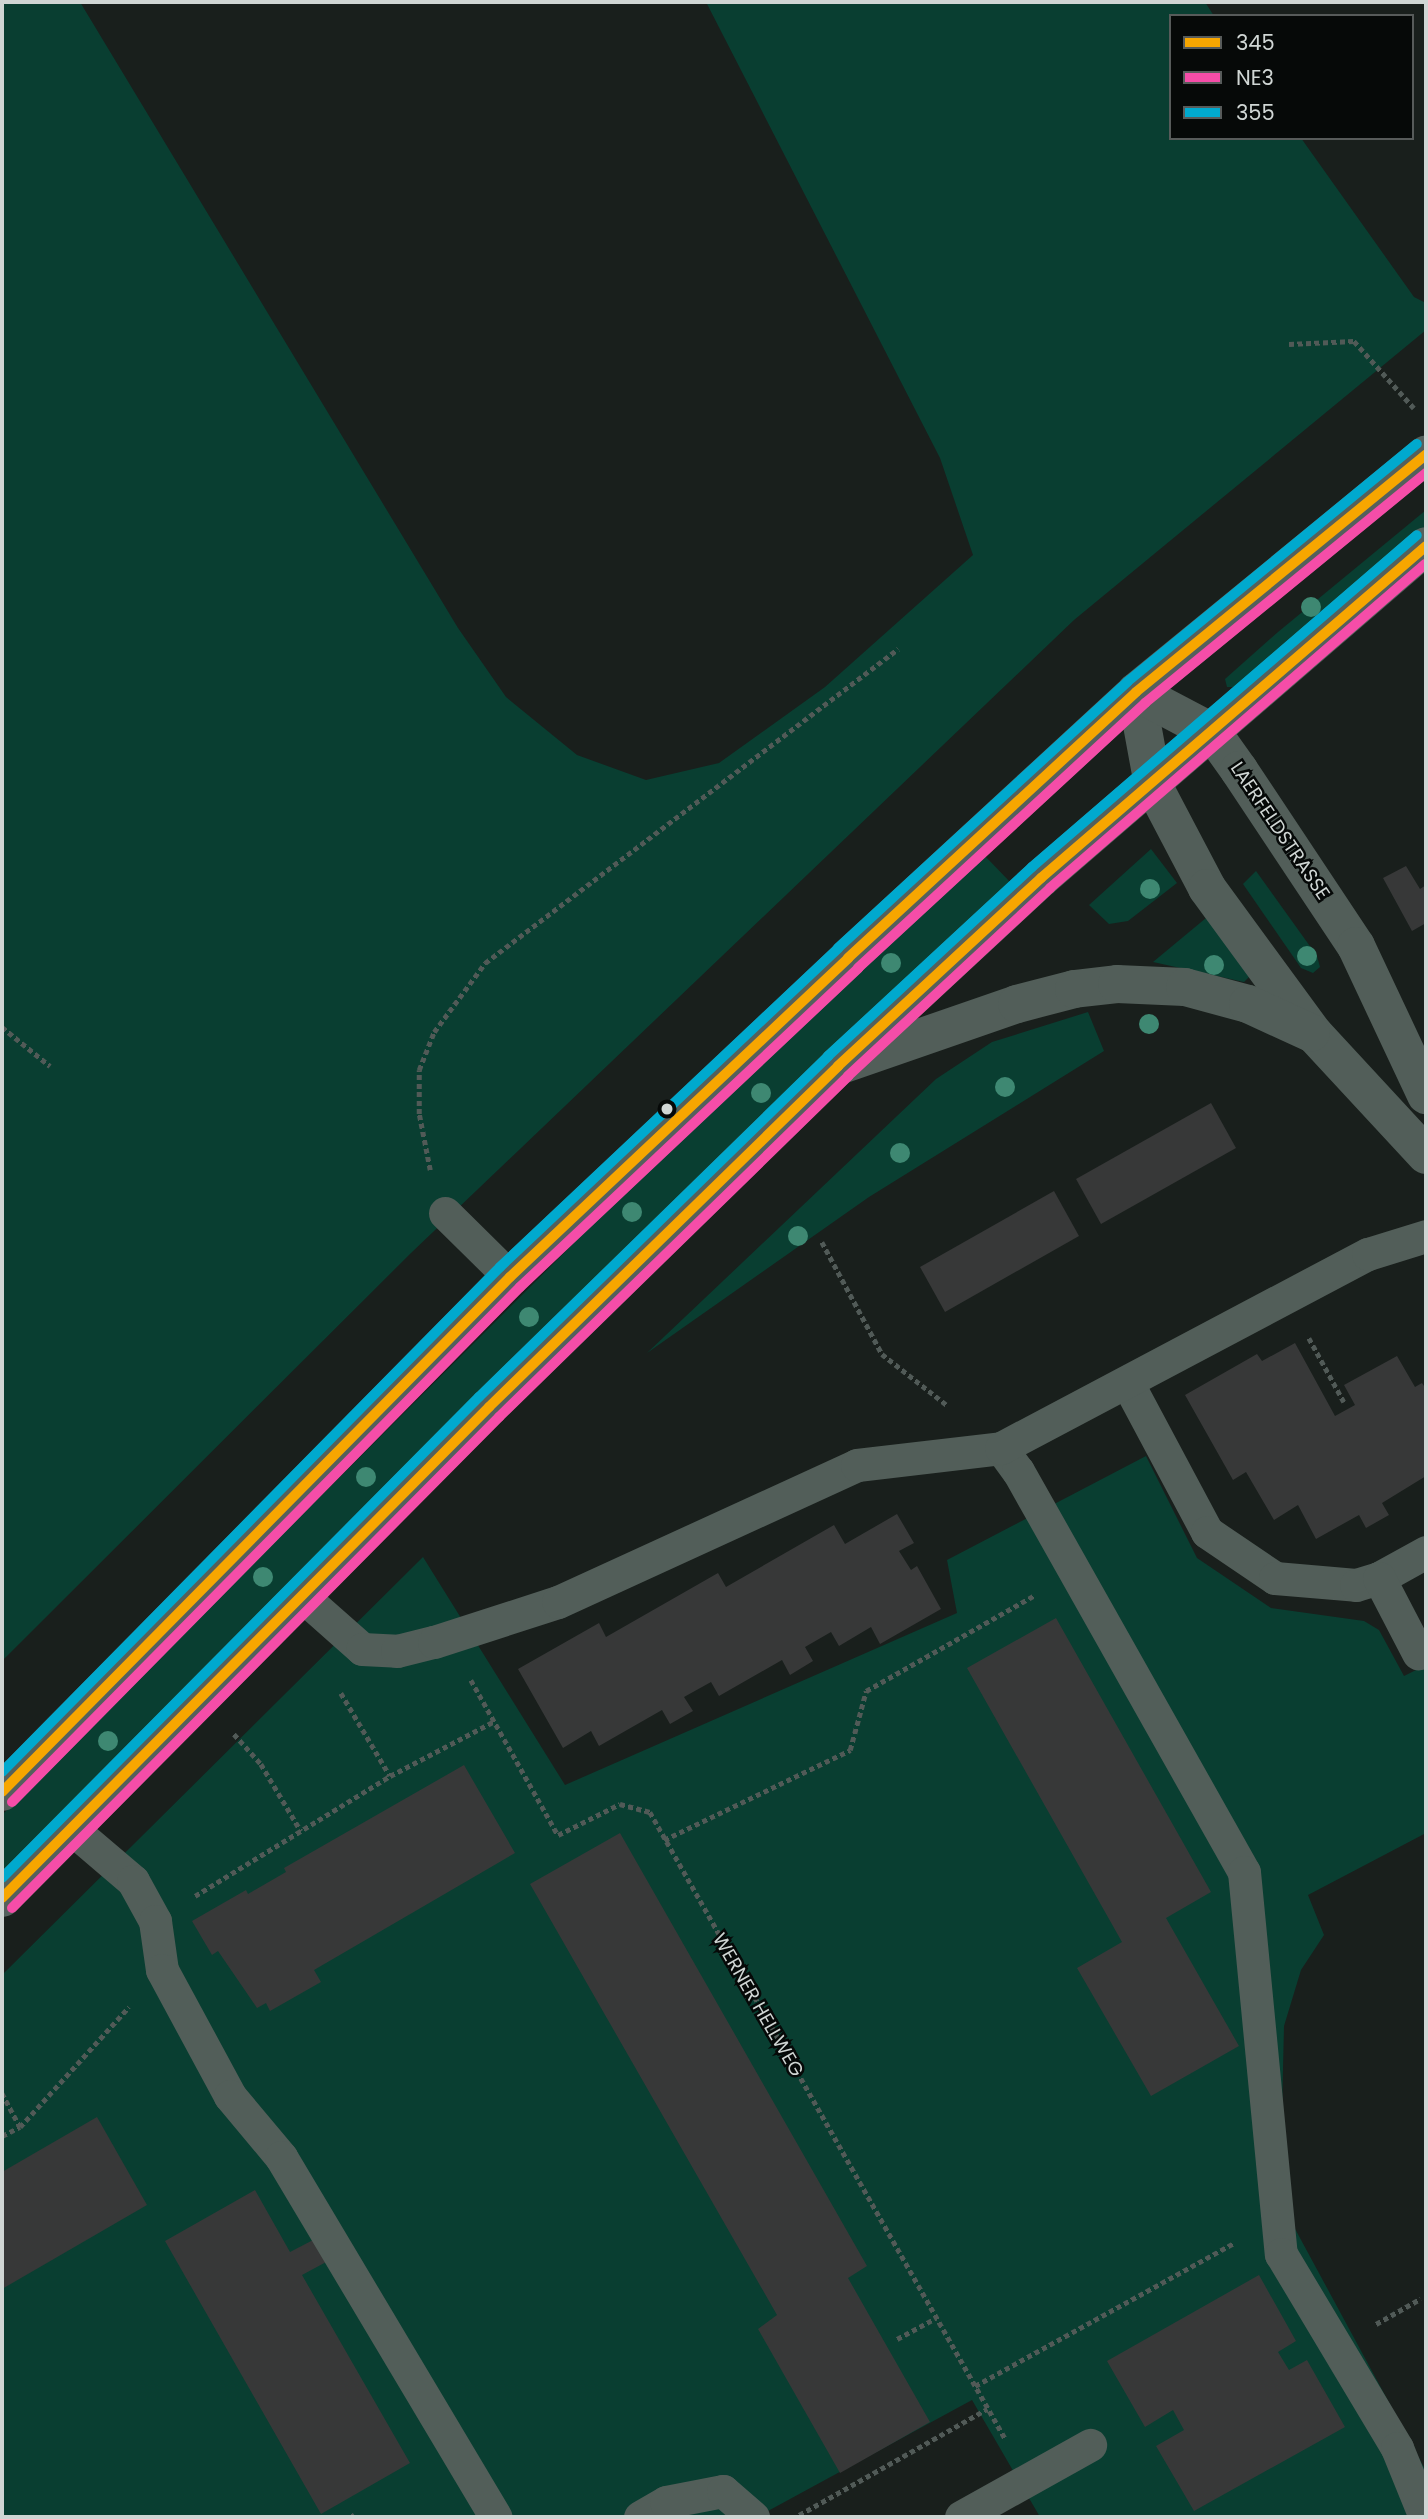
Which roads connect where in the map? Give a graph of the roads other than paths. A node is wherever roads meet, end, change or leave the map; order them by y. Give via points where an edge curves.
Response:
1 (1426, 455) edge
2 (1426, 546) edge
3 (1136, 692) junction
4 (1212, 732) junction
5 (1153, 785) junction
6 (1314, 1034) junction
7 (838, 1066) junction
8 (1426, 1095) edge
9 (1426, 1155) edge
10 (445, 1213) road end
11 (1426, 1236) edge
12 (510, 1277) junction
13 (1126, 1382) junction
14 (1001, 1448) junction
15 (1426, 1552) edge
16 (1378, 1578) junction
17 (301, 1595) junction
18 (1418, 1653) dead end
19 (2, 1792) edge
20 (72, 1829) junction
21 (2, 1898) edge
22 (1090, 2445) dead end
23 (496, 2517) edge
24 (640, 2517) edge
25 (753, 2517) edge
26 (961, 2517) edge
27 (1426, 2517) edge

1 - 3 main road
2 - 4 main road
3 - 4 street, LAERFELDSTRASSE
3 - 5 street
3 - 12 main road
4 - 5 main road
4 - 8 street, LAERFELDSTRASSE via 1299,855 1356,946
5 - 6 street via 1207,888
5 - 7 main road via 1041,878
6 - 7 street via 1248,1004 1185,987 1117,984 1074,989 1017,1004
6 - 9 street
7 - 17 main road
10 - 12 lane
11 - 13 lane via 1368,1254
12 - 19 main road
13 - 14 lane
13 - 16 lane via 1207,1532 1275,1578 1356,1585
14 - 17 lane via 857,1465 558,1602 397,1651 362,1649
14 - 27 lane via 1244,1871 1281,2254 1396,2448
15 - 16 lane
16 - 18 lane
17 - 20 main road
20 - 21 main road
20 - 23 lane via 133,1881 155,1920 162,1969 230,2096 281,2157
22 - 26 lane
24 - 25 lane via 666,2502 723,2491

